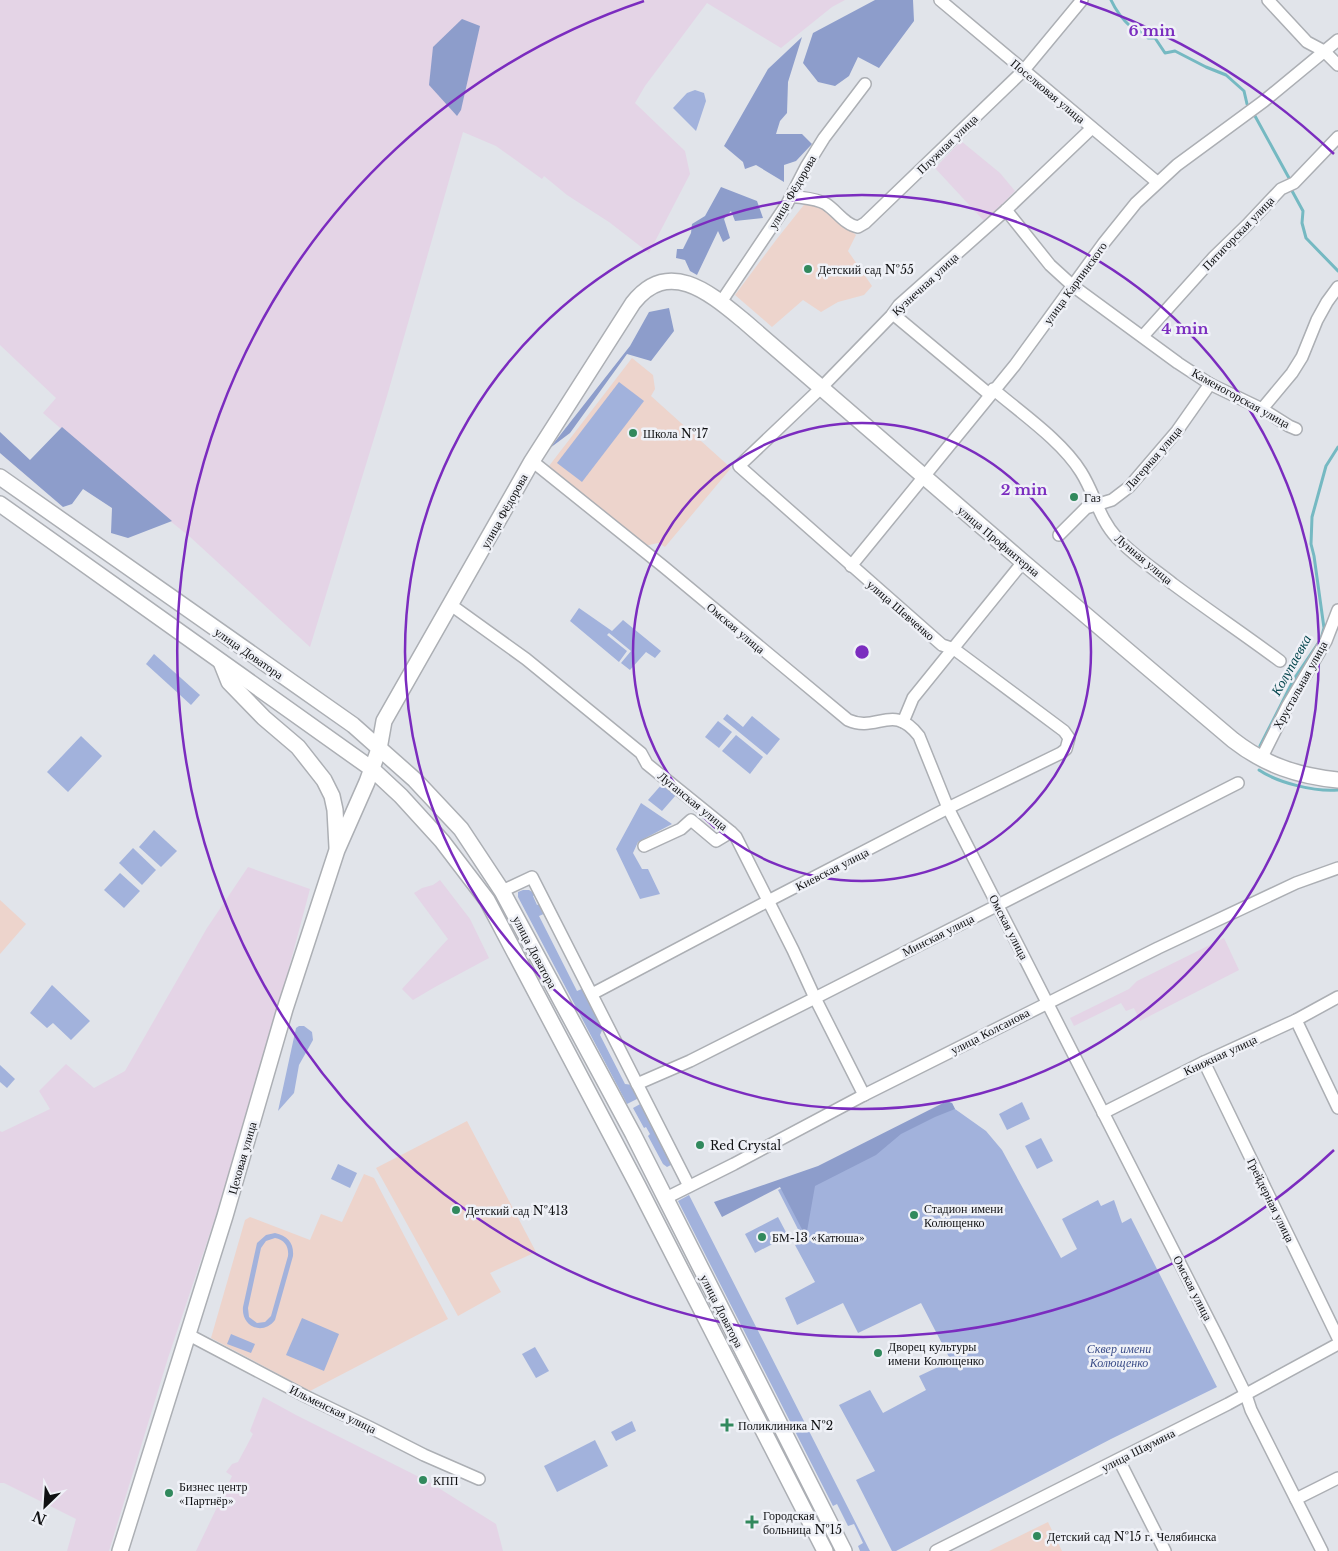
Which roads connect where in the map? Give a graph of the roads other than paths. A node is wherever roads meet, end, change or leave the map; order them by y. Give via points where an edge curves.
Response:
1 (940, 0) edge
2 (1082, 0) edge
3 (1268, 0) edge
4 (1338, 40) edge
5 (1324, 51) junction
6 (1338, 66) edge
7 (1024, 70) junction
8 (865, 84) dead end
9 (1092, 128) junction
10 (1338, 137) edge
11 (1157, 182) junction
12 (791, 196) junction
13 (1006, 210) junction
14 (672, 281) joint
15 (1073, 286) junction
16 (1338, 287) edge
17 (721, 302) junction
18 (892, 314) junction
19 (1144, 336) junction
20 (1210, 384) junction
21 (822, 388) junction
22 (991, 392) junction
23 (1262, 409) junction
24 (1296, 428) dead end
25 (532, 461) junction
26 (739, 466) joint
27 (0, 468) edge
28 (0, 477) edge
29 (924, 477) junction
30 (0, 504) edge
31 (1096, 504) junction
32 (41, 506) junction
33 (0, 512) edge
34 (34, 529) junction
35 (1058, 535) dead end
36 (1023, 562) junction
37 (851, 566) junction
38 (451, 605) junction
39 (1338, 610) edge
40 (954, 649) junction
41 (1280, 661) dead end
42 (221, 662) junction
43 (903, 722) junction
44 (1069, 743) joint
45 (379, 749) junction
46 (1261, 759) junction
47 (372, 768) junction
48 (1338, 780) edge
49 (1238, 783) dead end
50 (948, 808) junction
51 (731, 832) junction
52 (644, 846) dead end
53 (337, 850) junction
54 (1337, 869) edge
55 (502, 891) junction
56 (768, 901) junction
57 (998, 905) junction
58 (592, 994) junction
59 (1338, 997) edge
60 (815, 998) junction
61 (1047, 1003) junction
62 (1296, 1020) junction
63 (1204, 1062) junction
64 (638, 1084) junction
65 (864, 1095) junction
66 (1338, 1108) edge
67 (1103, 1113) junction
68 (690, 1186) junction
69 (666, 1198) junction
70 (648, 1206) junction
71 (188, 1335) junction
72 (1338, 1338) edge
73 (1338, 1344) edge
74 (1246, 1395) junction
75 (1119, 1460) junction
76 (1338, 1478) edge
77 (480, 1479) dead end
78 (1296, 1499) junction
79 (120, 1551) edge
80 (825, 1551) edge
81 (844, 1551) edge
82 (936, 1551) edge
83 (1165, 1551) edge
84 (1322, 1551) edge

1 - 7 street, Поселковая улица
2 - 7 street, Плужная улица
3 - 5 street via 1307,42
4 - 5 street, улица Карпинского
5 - 6 street
5 - 11 street, улица Карпинского
7 - 9 street, Поселковая улица
7 - 12 street, Плужная улица via 858,227 852,226 825,203
8 - 12 street, улица Фёдорова via 824,138
9 - 11 street, Поселковая улица
9 - 13 street, Кузнечная улица
10 - 19 street, Пятигорская улица via 1214,257
11 - 15 street, улица Карпинского via 1136,203
12 - 17 street, улица Фёдорова
13 - 15 street, Каменогорская улица via 1050,265
13 - 18 street, Кузнечная улица
14 - 17 main road, улица Профинтерна via 698,287
14 - 25 main road, улица Фёдорова via 656,285 633,303
15 - 19 street, Каменогорская улица
15 - 22 street, улица Карпинского
16 - 23 street via 1317,320 1302,357
17 - 21 main road, улица Профинтерна
18 - 21 street, Кузнечная улица
18 - 22 street, Лунная улица
19 - 20 street, Каменогорская улица
20 - 23 street, Каменогорская улица
20 - 31 street, Лагерная улица via 1177,431 1129,487 1112,500
21 - 26 street, Кузнечная улица
21 - 29 main road, улица Профинтерна
22 - 29 street, улица Карпинского
22 - 31 street, Лунная улица via 1045,433 1069,456 1081,472
23 - 24 street, Каменогорская улица
25 - 38 main road, улица Фёдорова
25 - 43 street, Омская улица via 848,720 862,725 891,719
26 - 37 street, улица Шевченко
27 - 32 main road
28 - 32 main road
29 - 36 main road, улица Профинтерна
29 - 37 street, улица Карпинского
30 - 34 main road
31 - 35 street, Лагерная улица via 1086,508
31 - 41 street, Лунная улица via 1117,538 1144,562
32 - 45 main road, улица Доватора via 353,725
33 - 34 main road
34 - 42 main road, улица Доватора
36 - 40 street
36 - 46 main road, улица Профинтерна via 1233,740
37 - 40 street, улица Шевченко via 942,645
38 - 45 main road, улица Фёдорова via 384,721
38 - 51 street, Луганская улица via 526,659
39 - 46 street, Хрустальная улица via 1326,641
40 - 43 street via 913,698
40 - 44 street, улица Шевченко via 1064,731
42 - 47 main road, улица Доватора
42 - 53 main road via 228,682 298,747 324,780 335,810
43 - 50 street, Омская улица via 919,736
44 - 50 street, Киевская улица via 1061,754
45 - 47 main road, улица Фёдорова
45 - 55 main road, улица Доватора via 416,780 462,830
46 - 48 main road, улица Профинтерна via 1299,774
47 - 53 main road, Цеховая улица
47 - 70 main road, улица Доватора via 442,841 487,900
49 - 57 street, Минская улица
50 - 56 street, Киевская улица
50 - 57 street, Омская улица
51 - 52 street via 716,841 691,820 681,829
51 - 56 street, Луганская улица
53 - 71 main road, Цеховая улица via 285,1009
54 - 61 street, улица Колсанова via 1303,880 1220,917
55 - 58 street via 532,877
55 - 69 main road, улица Доватора
56 - 58 street, Киевская улица
56 - 60 street, Луганская улица
57 - 60 street, Минская улица
57 - 61 street, Омская улица
58 - 64 street
59 - 62 street, Книжная улица
60 - 64 street, Минская улица
60 - 65 street, Луганская улица
61 - 65 street, улица Колсанова
61 - 67 street, Омская улица
62 - 63 street, Книжная улица
62 - 66 street
63 - 67 street, Книжная улица
63 - 72 street, Грейдерная улица
64 - 68 street
65 - 68 street, улица Колсанова
67 - 74 street, Омская улица
68 - 69 street, улица Колсанова
69 - 70 main road, улица Колсанова
69 - 81 main road, улица Доватора
70 - 80 main road, улица Доватора
71 - 77 street, Ильменская улица via 424,1455
71 - 79 main road, Цеховая улица
73 - 74 street, улица Шаумяна
74 - 75 street, улица Шаумяна
74 - 78 street, Омская улица
75 - 82 street, улица Шаумяна
75 - 83 street
76 - 78 street
78 - 84 street, Омская улица

